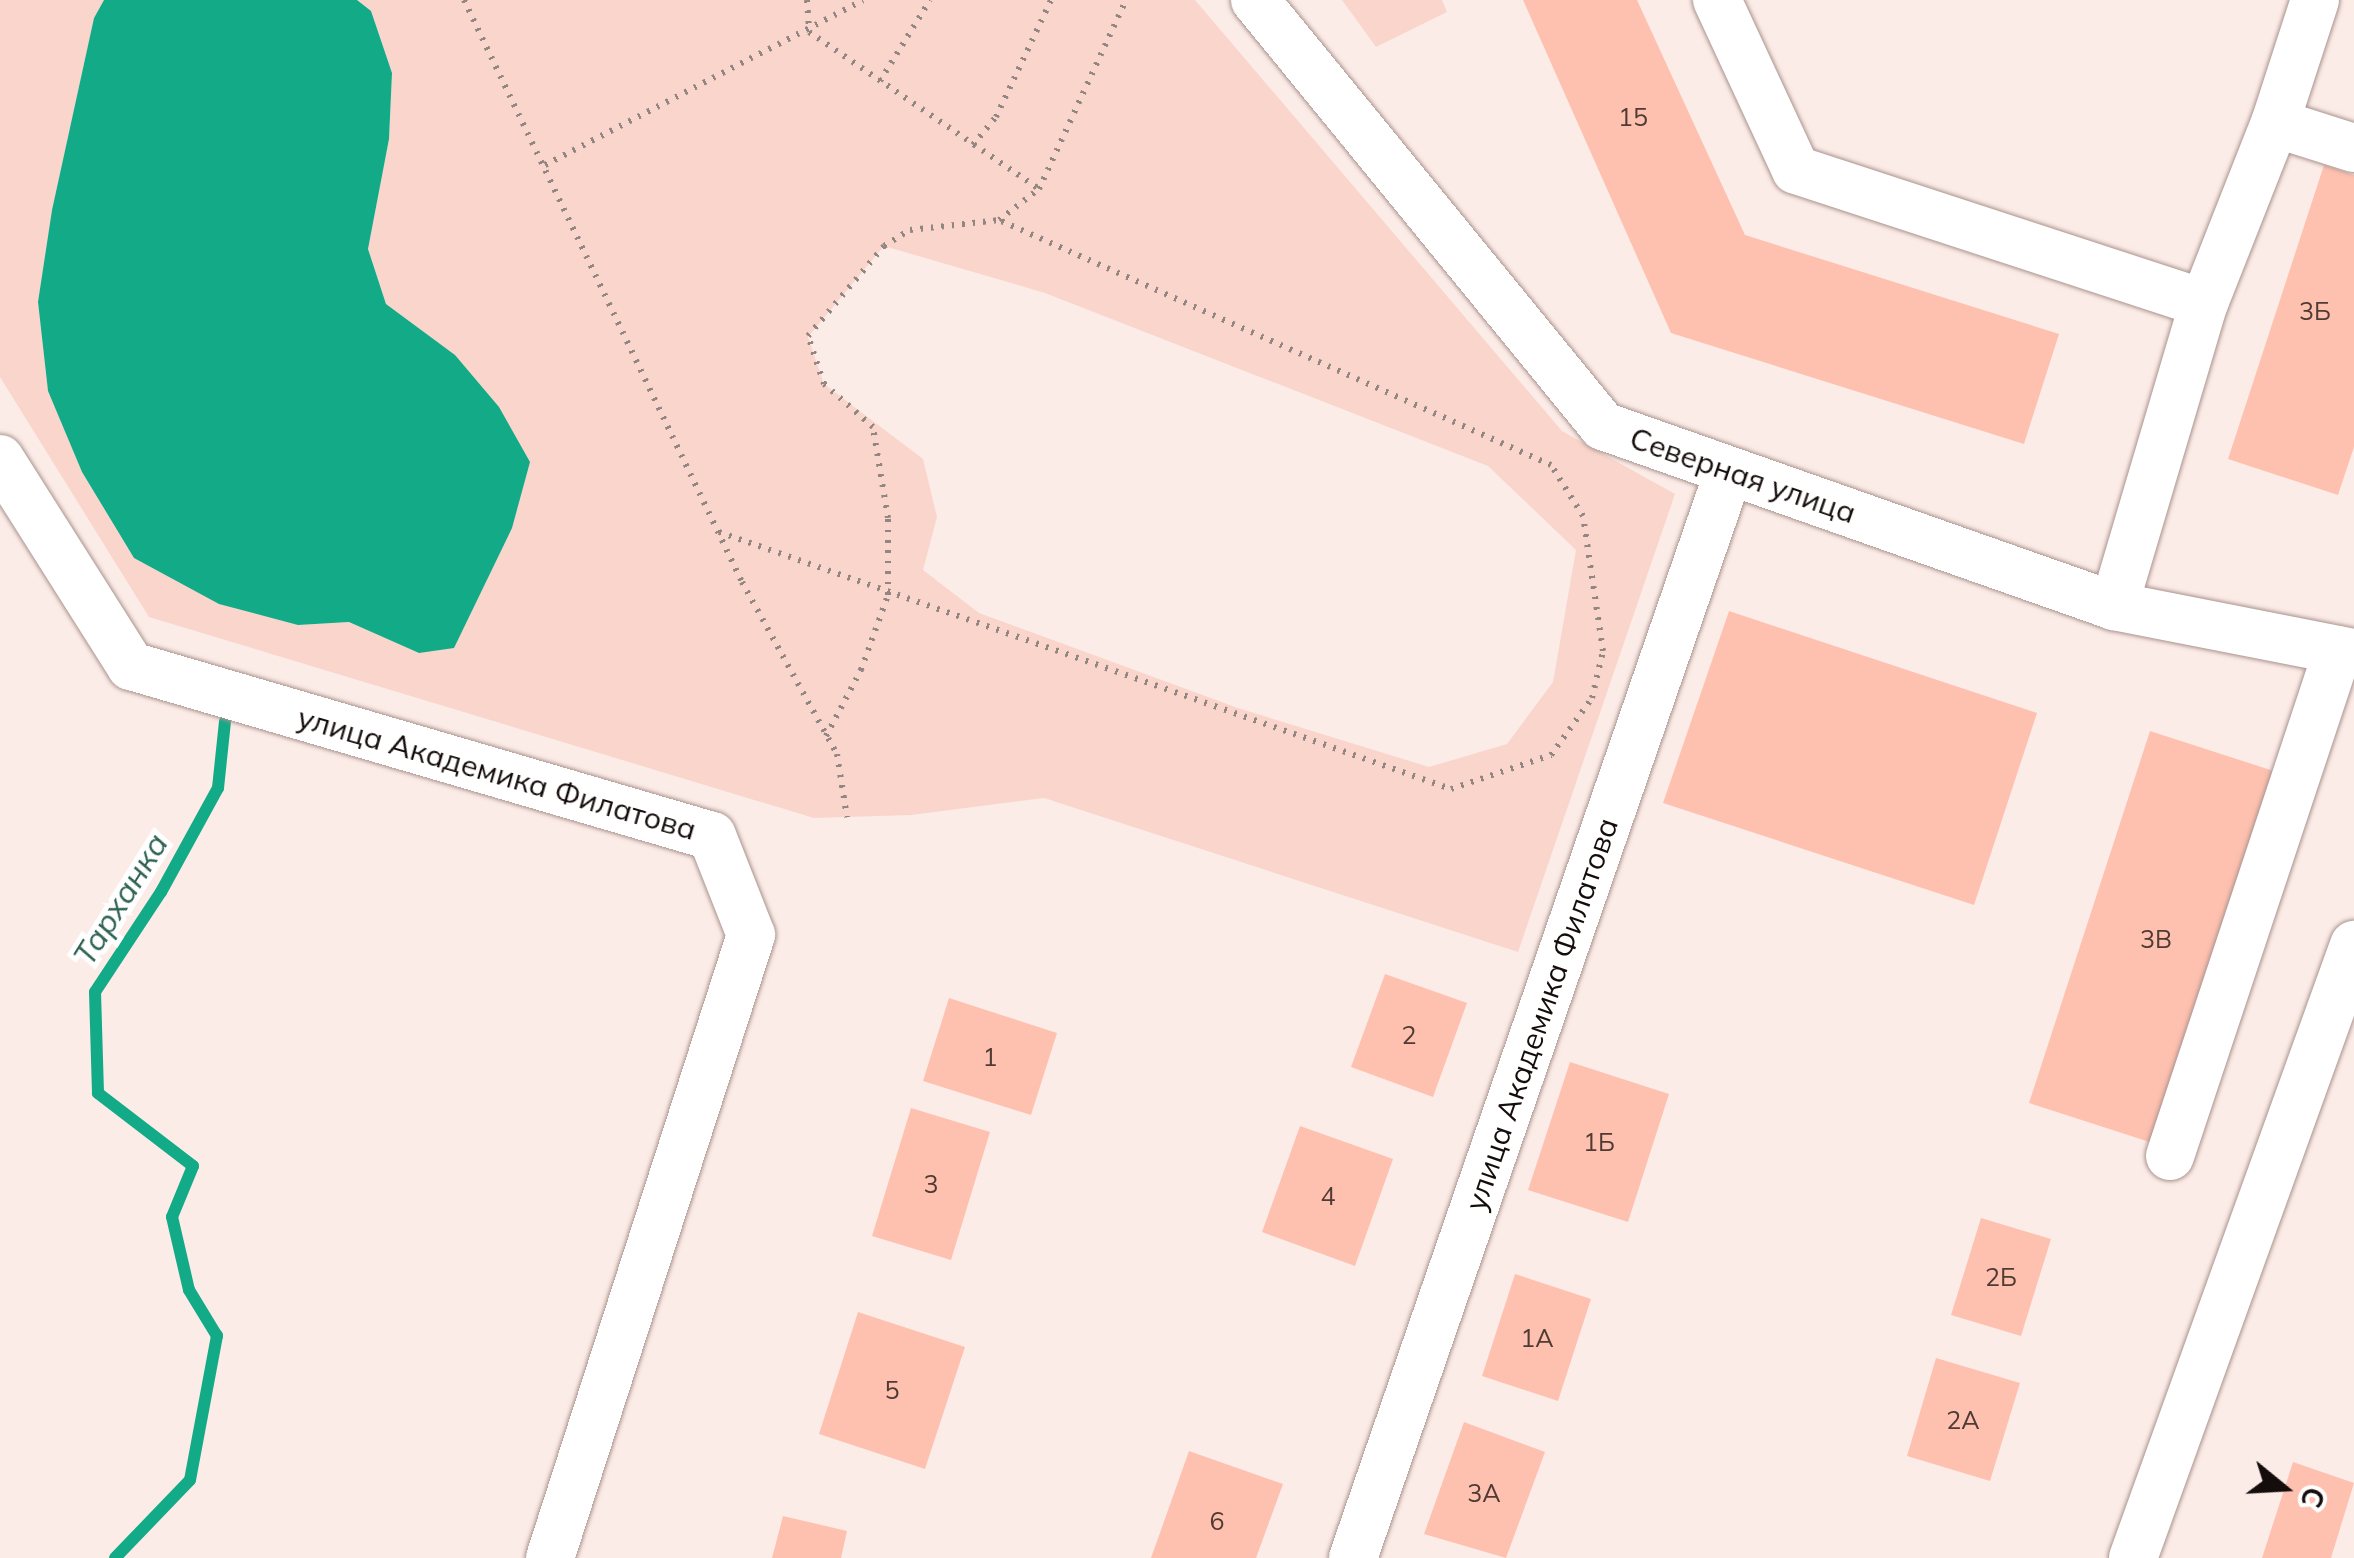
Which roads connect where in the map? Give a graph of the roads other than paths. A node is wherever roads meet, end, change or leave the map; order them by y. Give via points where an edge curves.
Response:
1 (1256, 0) edge
2 (1717, 0) edge
3 (2315, 0) edge
4 (2275, 123) junction
5 (2354, 148) edge
6 (2204, 302) junction
7 (0, 459) edge
8 (1728, 470) junction
9 (2114, 606) junction
10 (2346, 651) edge
11 (2354, 946) edge
12 (2170, 1156) dead end
13 (550, 1558) edge
14 (1353, 1558) edge
15 (2133, 1558) edge

1 - 8 street, Северная улица via 1603,426
2 - 6 street via 1796,170
3 - 4 street
4 - 5 street
4 - 6 street
6 - 9 street
7 - 13 street, улица Академика Филатова via 131,666 712,836 751,935
8 - 9 street, Северная улица
8 - 14 street, улица Академика Филатова
9 - 10 street, Северная улица
10 - 12 street
11 - 15 street

